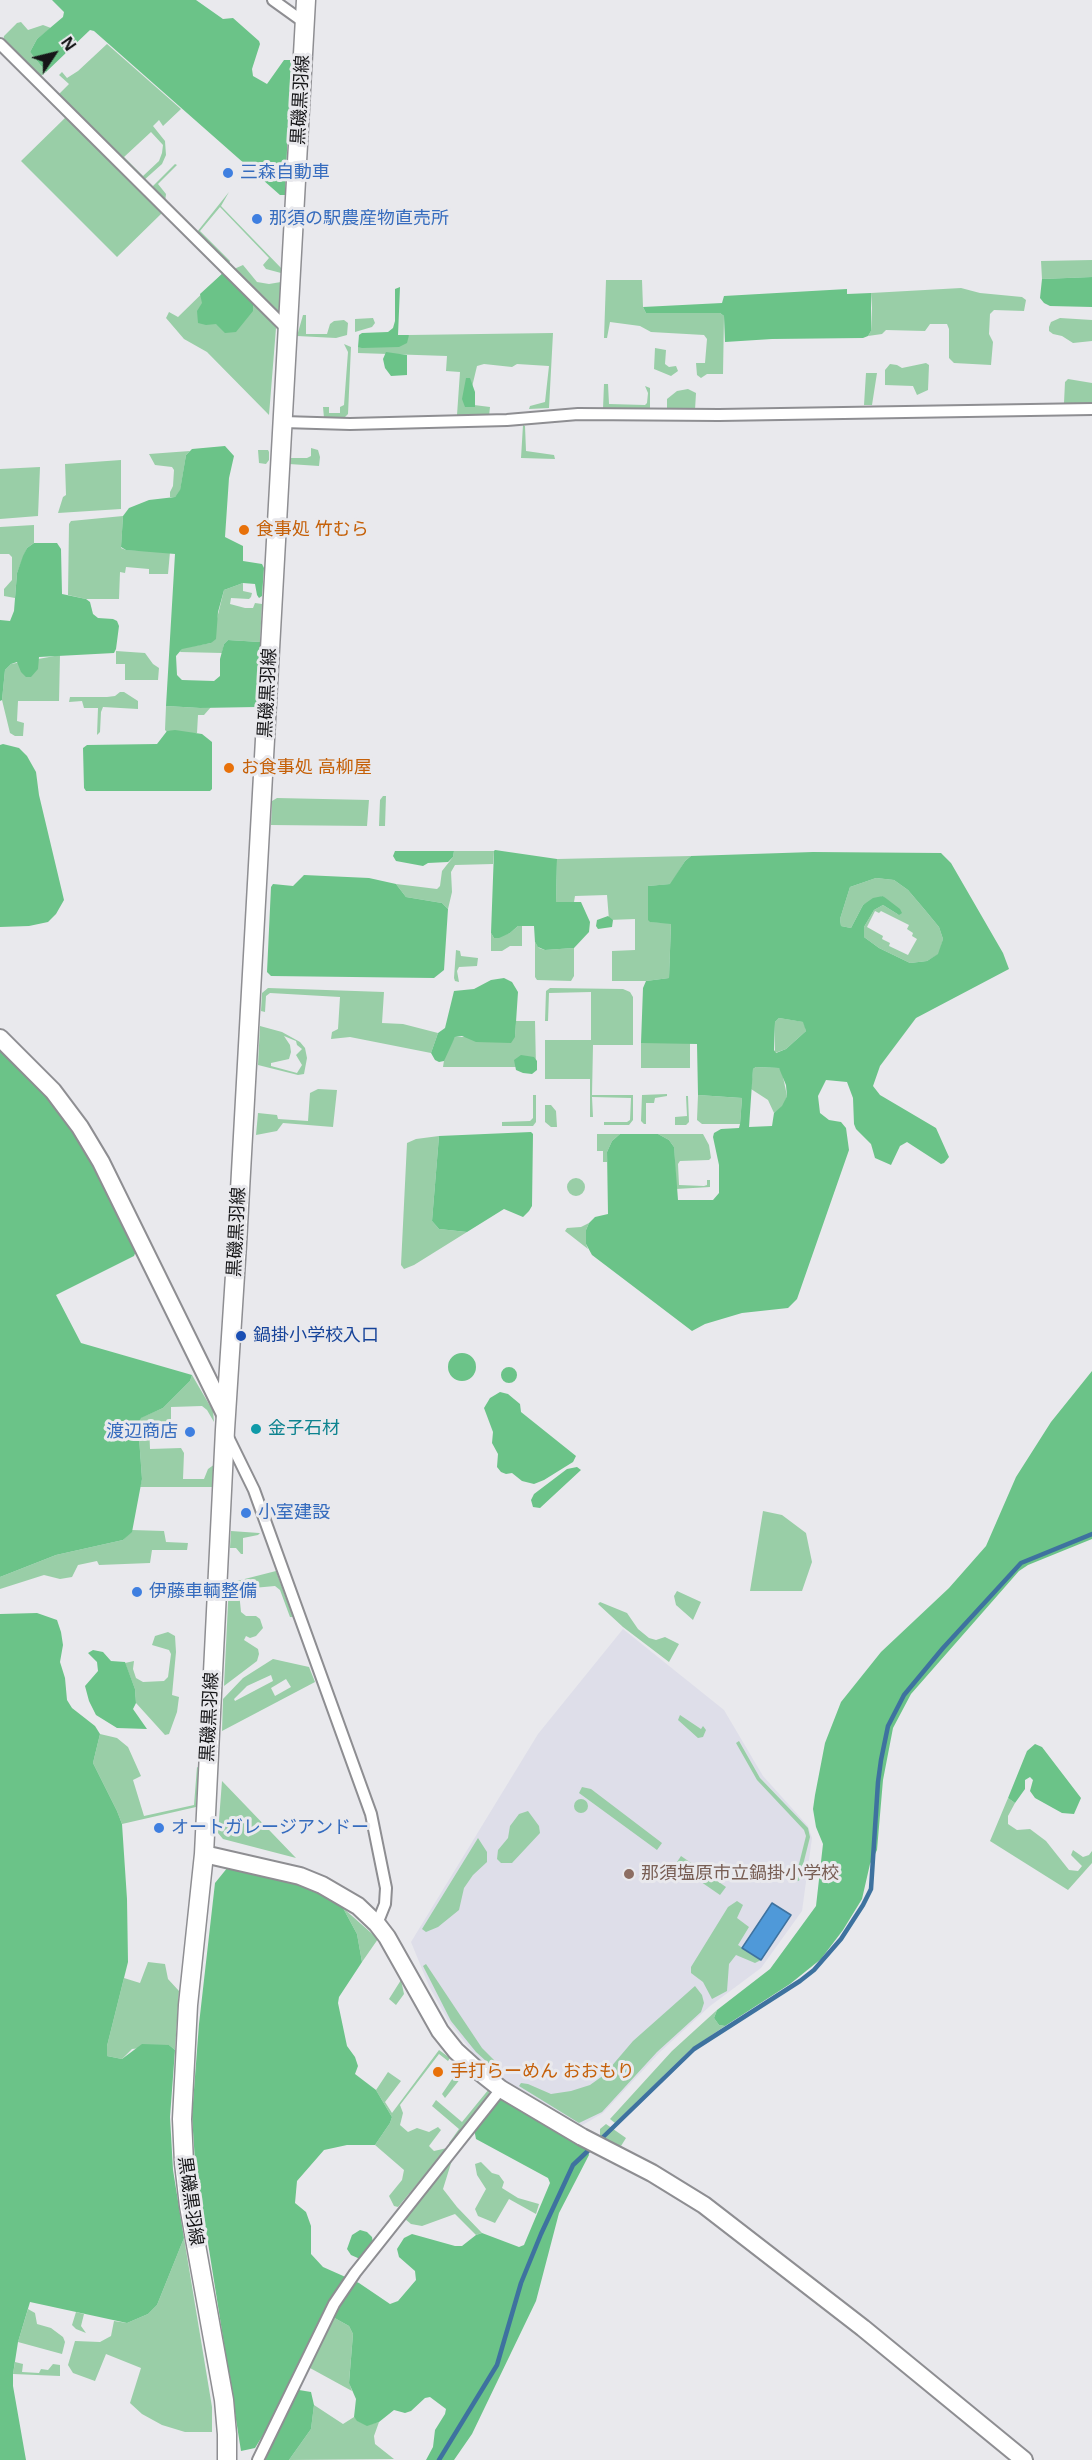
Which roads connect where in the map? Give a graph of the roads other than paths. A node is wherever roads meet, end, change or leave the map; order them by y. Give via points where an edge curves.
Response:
1 (273, 0) edge
2 (306, 0) edge
3 (305, 23) junction
4 (0, 44) edge
5 (288, 330) junction
6 (1092, 409) edge
7 (283, 422) junction
8 (0, 1038) edge
9 (225, 1422) junction
10 (204, 1854) junction
11 (377, 1924) junction
12 (501, 2089) junction
13 (227, 2460) edge
14 (258, 2460) edge
15 (1024, 2460) edge

1 - 3 street
2 - 3 main road, 黒磯黒羽線
3 - 5 main road, 黒磯黒羽線
4 - 5 street
5 - 7 main road, 黒磯黒羽線
6 - 7 street via 578,414 507,420
7 - 9 main road, 黒磯黒羽線
8 - 9 street via 53,1091 86,1136
9 - 10 main road, 黒磯黒羽線
9 - 11 street via 254,1490 371,1814 386,1888 386,1904
10 - 11 street via 300,1876 358,1906
10 - 13 main road, 黒磯黒羽線 via 188,2005 182,2119 189,2206 224,2400
11 - 12 street via 440,2031 456,2051
12 - 14 street via 334,2304
12 - 15 street via 704,2205

